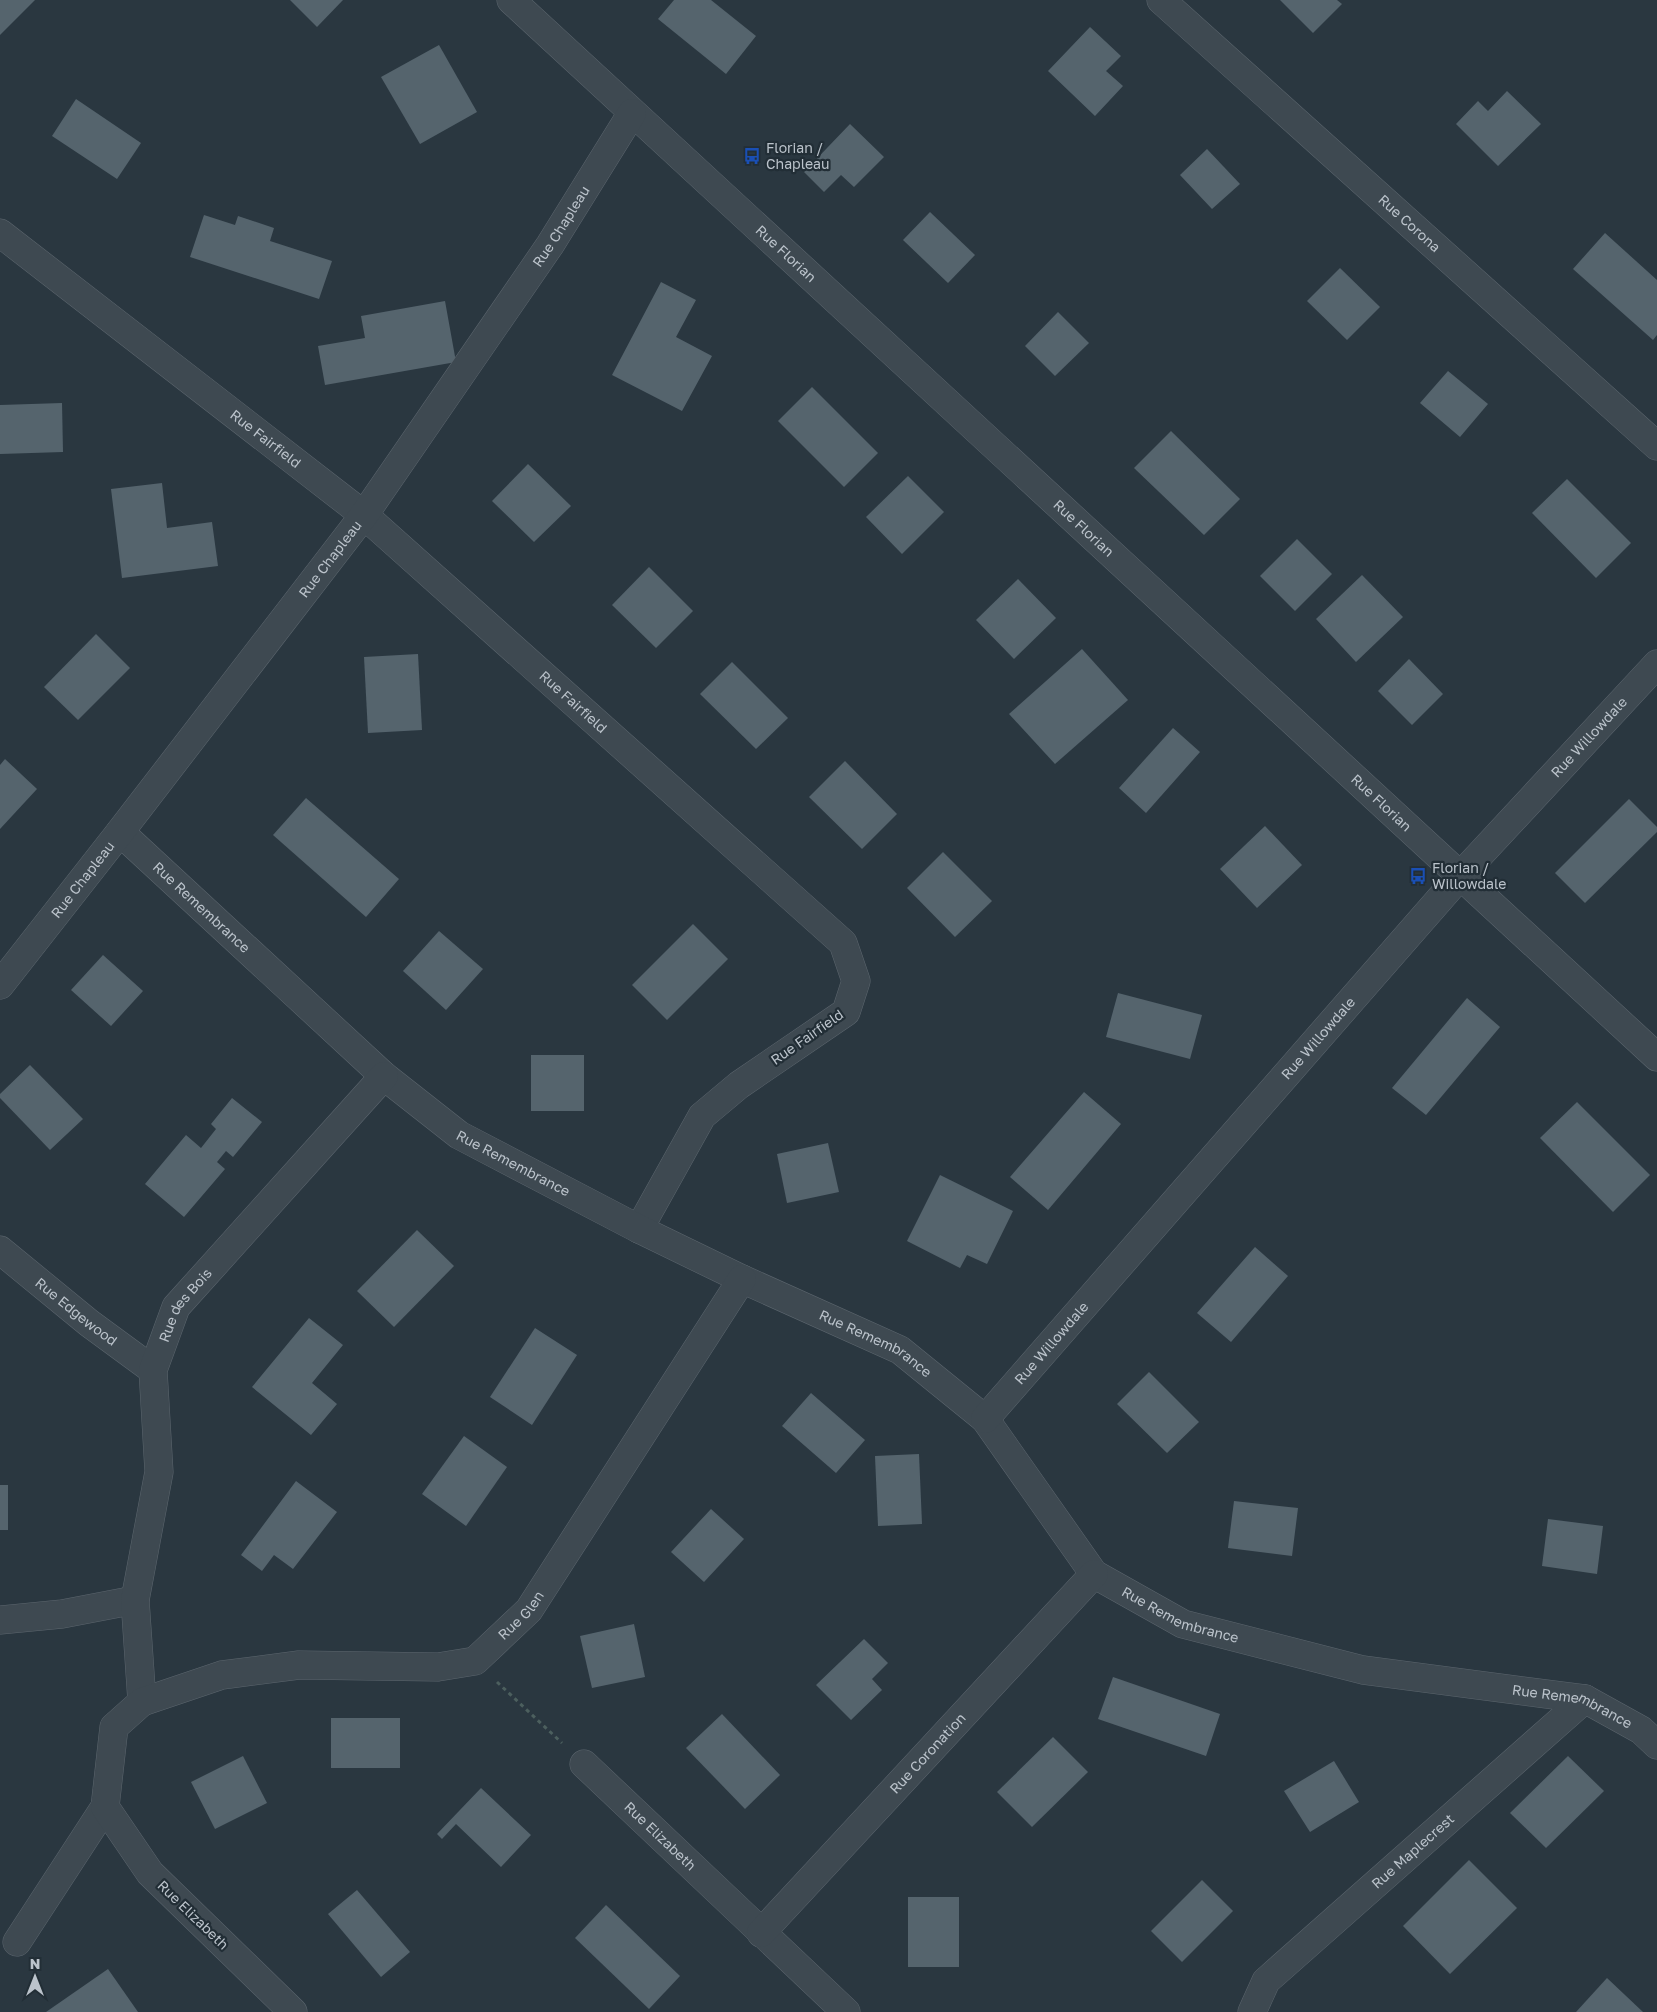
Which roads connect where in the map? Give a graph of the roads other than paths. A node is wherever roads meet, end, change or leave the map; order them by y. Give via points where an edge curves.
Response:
1 (511, 0) edge
2 (1161, 0) edge
3 (632, 113) junction
4 (0, 233) edge
5 (1657, 446) edge
6 (364, 515) junction
7 (1657, 664) edge
8 (120, 832) junction
9 (1460, 876) junction
10 (0, 985) edge
11 (1657, 1057) edge
12 (384, 1076) junction
13 (639, 1229) junction
14 (0, 1250) edge
15 (742, 1279) junction
16 (153, 1370) junction
17 (985, 1419) junction
18 (1094, 1574) junction
19 (135, 1600) junction
20 (0, 1620) edge
21 (1586, 1699) junction
22 (142, 1702) junction
23 (1657, 1745) edge
24 (584, 1764) road end
25 (105, 1807) junction
26 (761, 1933) junction
27 (17, 1942) dead end
28 (293, 2012) edge
29 (846, 2012) edge
30 (1252, 2012) edge

1 - 3 street, Rue Florian
2 - 5 street, Rue Corona
3 - 6 street, Rue Chapleau via 550,245
3 - 9 street, Rue Florian
4 - 6 street, Rue Fairfield
6 - 8 street, Rue Chapleau
6 - 13 street, Rue Fairfield via 843,943 856,980 846,1012 739,1085 702,1116
7 - 9 street, Rue Willowdale
8 - 10 street, Rue Chapleau
8 - 12 street, Rue Remembrance
9 - 11 street, Rue Florian
9 - 17 street, Rue Willowdale
12 - 13 street, Rue Remembrance via 458,1135
12 - 16 street, Rue des Bois via 176,1308
13 - 15 street, Rue Remembrance
14 - 16 street, Rue Edgewood via 89,1323
15 - 17 street, Rue Remembrance via 900,1350
15 - 22 street, Rue Glen via 530,1610 475,1661 438,1667 299,1665 222,1675
16 - 19 street, Rue des Bois via 160,1472
17 - 18 street, Rue Remembrance
18 - 21 street, Rue Remembrance via 1183,1624 1354,1668
18 - 26 street, Rue Coronation
19 - 20 street via 62,1614
19 - 22 street, Rue des Bois
21 - 23 street, Rue Remembrance via 1641,1730
21 - 30 street, Rue Maplecrest via 1266,1982
22 - 25 street via 114,1727
24 - 26 street, Rue Elizabeth
25 - 27 street
25 - 28 street, Rue Elizabeth via 150,1873
26 - 29 street, Rue Elizabeth

